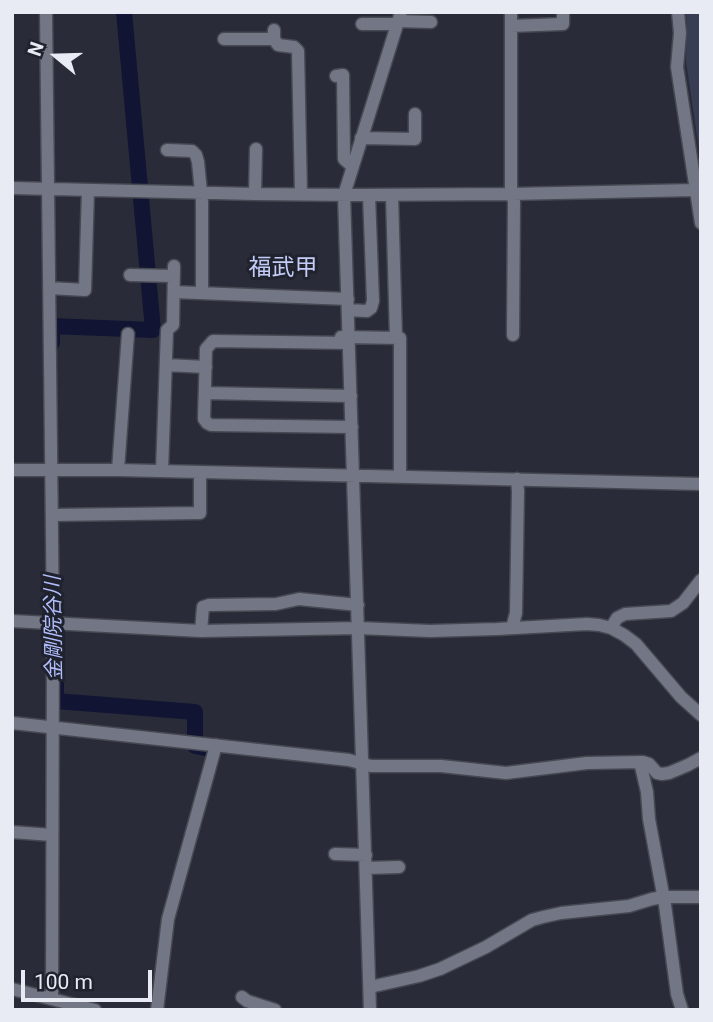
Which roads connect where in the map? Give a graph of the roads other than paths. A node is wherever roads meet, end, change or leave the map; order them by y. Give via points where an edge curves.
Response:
1 (46, 12) edge
2 (563, 12) edge
3 (677, 12) edge
4 (398, 19) edge
5 (511, 19) edge
6 (430, 22) dead end
7 (362, 24) dead end
8 (224, 39) dead end
9 (336, 76) dead end
10 (415, 114) dead end
11 (361, 138) junction
12 (256, 149) dead end
13 (167, 150) dead end
14 (352, 166) junction
15 (12, 188) edge
16 (48, 189) junction
17 (88, 190) junction
18 (695, 190) junction
19 (202, 193) junction
20 (255, 194) junction
21 (301, 194) junction
22 (512, 194) junction
23 (344, 195) junction
24 (369, 195) junction
25 (392, 195) junction
26 (701, 223) edge
27 (130, 275) dead end
28 (49, 288) junction
29 (174, 292) junction
30 (202, 293) junction
31 (348, 305) junction
32 (128, 334) dead end
33 (208, 335) dead end
34 (513, 335) dead end
35 (396, 338) junction
36 (349, 340) junction
37 (166, 365) junction
38 (206, 367) junction
39 (205, 393) junction
40 (351, 396) junction
41 (352, 427) junction
42 (51, 469) junction
43 (12, 470) edge
44 (118, 470) junction
45 (162, 471) junction
46 (200, 472) junction
47 (354, 475) junction
48 (400, 476) junction
49 (517, 479) junction
50 (701, 484) edge
51 (52, 515) junction
52 (700, 587) edge
53 (358, 605) junction
54 (12, 621) edge
55 (53, 623) junction
56 (359, 628) junction
57 (512, 628) junction
58 (611, 628) junction
59 (201, 631) junction
60 (701, 715) edge
61 (12, 723) edge
62 (52, 727) junction
63 (216, 745) junction
64 (701, 758) edge
65 (363, 764) junction
66 (640, 766) junction
67 (656, 784) junction
68 (12, 832) edge
69 (52, 835) junction
70 (335, 854) dead end
71 (366, 861) junction
72 (399, 867) dead end
73 (663, 897) junction
74 (701, 897) edge
75 (370, 987) junction
76 (12, 989) edge
77 (242, 996) dead end
78 (50, 1003) edge
79 (95, 1010) edge
80 (157, 1010) edge
81 (275, 1010) edge
82 (370, 1010) edge
83 (682, 1010) edge

1 - 16 street
2 - 5 street via 563,24
3 - 18 street via 677,67
4 - 6 street
4 - 7 street
4 - 11 street
5 - 22 street
8 - 21 street via 274,35 278,45 298,51
9 - 14 street via 343,75 344,159
10 - 11 street via 415,139
11 - 14 street
12 - 20 street
13 - 19 street via 192,150
14 - 23 street
15 - 16 street
16 - 17 street
16 - 28 street
17 - 19 street
17 - 28 street via 85,290
18 - 22 street
18 - 26 street
19 - 20 street
19 - 30 street
20 - 21 street
21 - 23 street
22 - 25 street
22 - 34 street
23 - 24 street
23 - 31 street
24 - 25 street
24 - 31 street via 373,301 367,311
25 - 35 street
27 - 29 street via 174,271
28 - 42 street
29 - 30 street
29 - 37 street
30 - 31 street
31 - 36 street
32 - 44 street
33 - 36 street
35 - 36 street
35 - 48 street via 400,338
36 - 38 street via 213,341 206,349
36 - 40 street
37 - 38 street
37 - 45 street
38 - 39 street
39 - 40 street
39 - 41 street via 204,419 211,425
40 - 41 street
41 - 47 street
42 - 43 street
42 - 44 street
42 - 51 street
44 - 45 street
45 - 46 street
46 - 47 street
46 - 51 street via 200,513
47 - 48 street
47 - 53 street
48 - 49 street
49 - 50 street
49 - 57 street
51 - 55 street
52 - 58 street via 671,611 625,614
53 - 56 street
53 - 59 street via 299,598 276,604 209,605 203,607
54 - 55 street
55 - 59 street
55 - 62 street
56 - 57 street
56 - 59 street
56 - 65 street
57 - 58 street via 587,624
58 - 60 street via 636,644
61 - 62 street
62 - 63 street
62 - 69 street
63 - 65 street
63 - 80 street via 168,919
64 - 67 street
65 - 66 street via 506,773 587,764
65 - 71 street
66 - 67 street
66 - 67 street via 649,764 657,772
67 - 73 street via 649,819
68 - 69 street
69 - 78 street
70 - 71 street
71 - 72 street
71 - 75 street
73 - 74 street
73 - 75 street via 532,920 440,969
73 - 83 street
75 - 82 street
76 - 78 street
77 - 81 street
78 - 79 street

